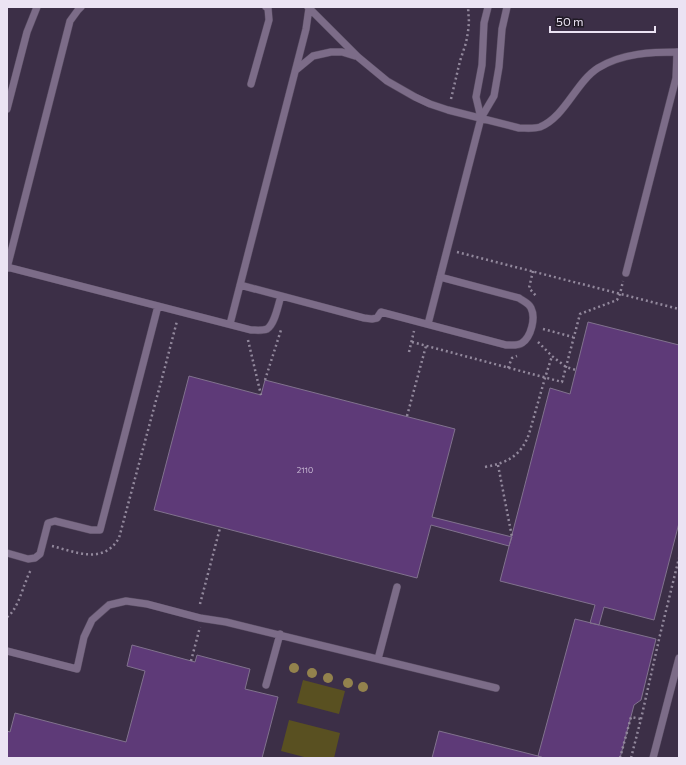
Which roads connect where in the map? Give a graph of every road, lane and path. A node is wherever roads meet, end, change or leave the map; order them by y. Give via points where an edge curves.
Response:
1 (37, 7) edge
2 (81, 7) edge
3 (266, 7) edge
4 (468, 7) edge
5 (488, 7) edge
6 (507, 7) edge
7 (309, 8) edge
8 (678, 52) edge
9 (358, 57) junction
10 (296, 70) junction
11 (251, 84) dead end
12 (451, 99) dead end
13 (7, 109) edge
14 (481, 118) junction
15 (456, 252) dead end
16 (7, 267) edge
17 (626, 273) dead end
18 (440, 277) junction
19 (240, 285) junction
20 (281, 296) junction
21 (158, 306) junction
22 (679, 309) edge
23 (230, 324) junction
24 (428, 324) junction
25 (543, 329) dead end
26 (251, 330) junction
27 (281, 330) dead end
28 (415, 330) dead end
29 (574, 337) dead end
30 (538, 342) dead end
31 (426, 346) dead end
32 (409, 352) dead end
33 (552, 356) junction
34 (576, 370) dead end
35 (265, 380) dead end
36 (261, 395) dead end
37 (407, 416) dead end
38 (498, 465) junction
39 (485, 467) dead end
40 (220, 528) dead end
41 (512, 537) dead end
42 (7, 553) edge
43 (679, 558) edge
44 (397, 587) dead end
45 (200, 604) dead end
46 (200, 627) dead end
47 (280, 634) junction
48 (7, 651) edge
49 (378, 658) junction
50 (679, 658) edge
51 (191, 661) dead end
52 (266, 685) dead end
53 (496, 688) dead end
54 (641, 720) junction
55 (620, 758) edge
56 (631, 758) edge
57 (653, 758) edge

1 - 13 lane via 27,32
2 - 16 lane via 70,21
3 - 11 lane via 269,20
4 - 12 path via 466,43
5 - 14 lane via 476,97
6 - 14 lane via 494,96
7 - 9 lane
7 - 10 lane
8 - 14 lane via 645,53 624,57 597,68 560,111 540,127 519,128
8 - 17 lane via 676,78
9 - 10 lane via 342,52 331,52 313,56
9 - 14 lane via 387,81 415,97 436,106
10 - 19 lane
14 - 18 lane
15 - 22 path
16 - 21 lane
18 - 24 lane
18 - 24 lane via 519,298 531,308 532,326 522,343 506,345
19 - 20 lane
19 - 23 lane
20 - 24 lane via 364,318 377,318 381,312
20 - 26 lane via 273,322 268,329
21 - 23 lane
21 - 42 lane via 100,530 55,521 48,523 40,554 35,558 28,559
23 - 26 lane
25 - 29 path
26 - 36 path via 248,340
27 - 35 path
28 - 32 path
30 - 33 path
31 - 37 path
33 - 34 path via 566,367
33 - 38 path via 526,443 515,455
38 - 39 path
38 - 41 path
40 - 45 path
43 - 54 path
44 - 49 lane
46 - 51 path
47 - 48 lane via 126,601 109,605 92,620 84,637 76,669
47 - 49 lane
47 - 52 lane
49 - 53 lane
50 - 57 lane
54 - 55 path via 631,717
54 - 56 path

